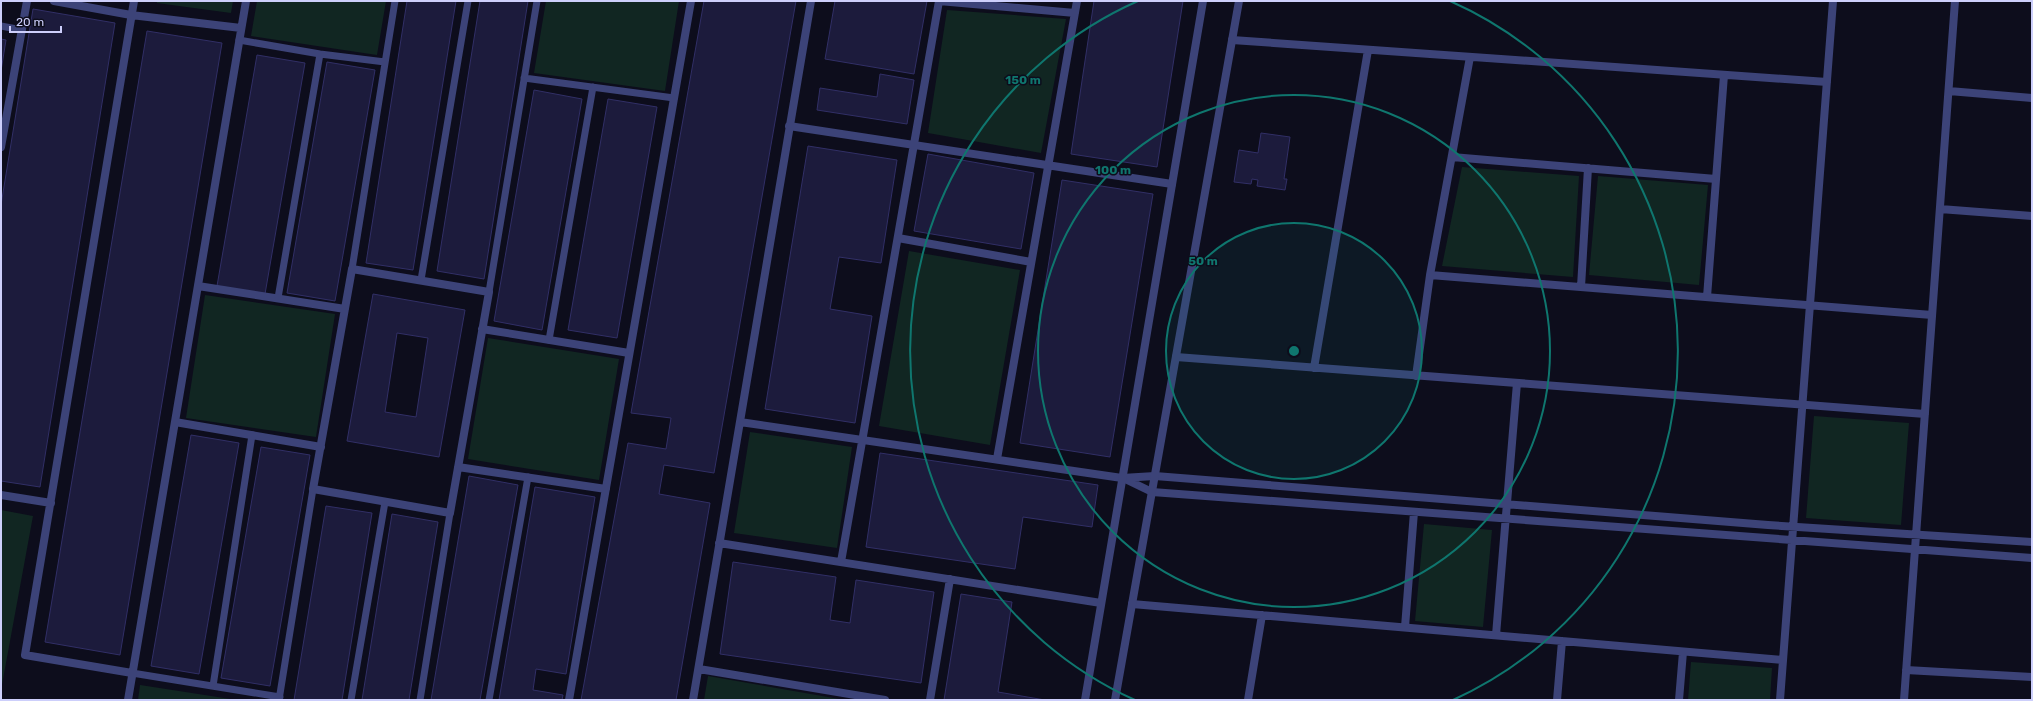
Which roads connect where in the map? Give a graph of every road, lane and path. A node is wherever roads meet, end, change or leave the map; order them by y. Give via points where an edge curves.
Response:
1 (27, 1) edge
2 (54, 1) edge
3 (134, 1) edge
4 (246, 1) edge
5 (395, 1) edge
6 (468, 1) edge
7 (537, 1) edge
8 (691, 1) edge
9 (811, 1) edge
10 (939, 1) edge
11 (1077, 1) edge
12 (1203, 1) edge
13 (1239, 1) edge
14 (1833, 1) edge
15 (1955, 1) edge
16 (1075, 12) junction
17 (131, 15) junction
18 (1, 26) edge
19 (241, 28) junction
20 (22, 30) junction
21 (239, 40) junction
22 (1232, 40) junction
23 (1368, 50) junction
24 (320, 54) junction
25 (1470, 57) junction
26 (385, 62) junction
27 (1724, 75) junction
28 (524, 78) junction
29 (1827, 82) junction
30 (593, 87) junction
31 (1949, 91) junction
32 (674, 98) junction
33 (2032, 98) edge
34 (789, 126) junction
35 (914, 145) junction
36 (1, 147) edge
37 (1452, 157) junction
38 (1048, 166) junction
39 (1588, 168) junction
40 (1716, 179) junction
41 (1172, 184) junction
42 (1940, 208) junction
43 (2032, 216) edge
44 (898, 238) junction
45 (1031, 262) junction
46 (352, 269) junction
47 (1430, 274) junction
48 (420, 280) junction
49 (198, 286) junction
50 (1581, 287) junction
51 (489, 292) junction
52 (1707, 297) junction
53 (278, 298) junction
54 (1810, 305) junction
55 (345, 309) junction
56 (1932, 315) junction
57 (482, 329) junction
58 (549, 340) junction
59 (629, 353) junction
60 (1176, 357) junction
61 (1314, 368) junction
62 (1416, 376) junction
63 (1517, 383) junction
64 (1802, 405) junction
65 (1925, 414) junction
66 (175, 422) junction
67 (740, 422) junction
68 (252, 435) junction
69 (862, 440) junction
70 (321, 447) junction
71 (997, 459) junction
72 (458, 467) junction
73 (1155, 476) junction
74 (528, 477) junction
75 (1122, 478) junction
76 (313, 489) junction
77 (606, 489) junction
78 (1152, 492) junction
79 (1, 495) edge
80 (385, 502) junction
81 (50, 503) junction
82 (1506, 504) junction
83 (1414, 512) junction
84 (450, 513) junction
85 (1504, 518) junction
86 (1792, 527) junction
87 (1916, 535) junction
88 (1791, 540) junction
89 (2032, 542) edge
90 (720, 543) junction
91 (1915, 549) junction
92 (2032, 558) edge
93 (841, 562) junction
94 (950, 579) junction
95 (1102, 603) junction
96 (1132, 604) junction
97 (1262, 615) junction
98 (1405, 627) junction
99 (1496, 635) junction
100 (1562, 641) junction
101 (1683, 652) junction
102 (1783, 660) junction
103 (699, 668) junction
104 (1906, 670) junction
105 (132, 673) junction
106 (2032, 677) edge
107 (213, 686) junction
108 (279, 699) edge
109 (128, 700) edge
110 (351, 700) edge
111 (420, 700) edge
112 (489, 700) edge
113 (569, 700) edge
114 (693, 700) edge
115 (885, 700) edge
116 (930, 700) edge
117 (1085, 700) edge
118 (1115, 700) edge
119 (1248, 700) edge
120 (1557, 700) edge
121 (1679, 700) edge
122 (1780, 700) edge
123 (1904, 700) edge

1 - 20 street
2 - 17 street
3 - 17 street
4 - 19 street
5 - 26 lane
6 - 48 lane
7 - 28 lane
8 - 32 street
9 - 34 street
10 - 16 street
10 - 35 street
11 - 16 street
12 - 41 street
13 - 22 street
14 - 29 street
15 - 31 street
16 - 38 street
17 - 19 street
17 - 81 street
18 - 20 lane
19 - 21 street
20 - 36 street
21 - 24 lane
21 - 49 street
22 - 23 street
22 - 60 street
23 - 25 street
23 - 61 street
24 - 26 lane
24 - 53 lane
25 - 27 street
25 - 37 street
26 - 46 lane
27 - 29 street
27 - 40 street
28 - 30 lane
28 - 51 lane
29 - 54 street
30 - 32 lane
30 - 58 lane
31 - 33 street
31 - 42 street
32 - 59 street
34 - 35 street
34 - 67 street
35 - 38 street
35 - 44 street
37 - 39 street
37 - 47 street
38 - 41 street
38 - 45 street
39 - 40 street
39 - 50 street
40 - 52 street
41 - 75 street
42 - 43 street
42 - 56 street
44 - 45 street
44 - 69 street
45 - 71 street
46 - 48 street
46 - 55 street
47 - 50 street
47 - 62 street
48 - 51 street
49 - 53 street
49 - 66 street
50 - 52 street
51 - 57 street
52 - 54 street
53 - 55 street
54 - 56 street
54 - 64 street
55 - 70 street
56 - 65 street
57 - 58 street
57 - 72 street
58 - 59 street
59 - 77 street
60 - 61 street
60 - 73 street
61 - 62 street
62 - 63 street
63 - 64 street
63 - 82 street
64 - 65 street
64 - 86 street
65 - 87 street
66 - 68 street
66 - 105 street
67 - 69 street
67 - 90 street
68 - 70 street
68 - 107 lane
69 - 71 street
69 - 93 street
70 - 76 street
71 - 75 street
72 - 74 street
72 - 84 street
73 - 75 street
73 - 78 street
73 - 82 street
74 - 77 street
74 - 112 lane
75 - 78 street
75 - 95 street
76 - 80 street
76 - 108 lane
77 - 113 street
78 - 83 street
78 - 96 street
79 - 81 street
80 - 84 street
80 - 110 lane
81 - 105 street via 25,655
82 - 85 street
82 - 86 street
83 - 85 street
83 - 98 street
84 - 111 lane
85 - 88 street
85 - 99 street
86 - 87 street
86 - 88 street
87 - 89 street
87 - 91 street
88 - 91 street
88 - 102 street
90 - 93 street
90 - 103 street
91 - 92 street
91 - 104 street
93 - 94 street
94 - 95 street
94 - 116 street
95 - 117 street
96 - 97 street
96 - 118 street
97 - 98 street
97 - 119 street
98 - 99 street
99 - 100 street
100 - 101 street
100 - 120 street
101 - 102 street
101 - 121 street
102 - 122 street
103 - 114 street
103 - 115 street
104 - 106 street
104 - 123 street
105 - 107 lane
105 - 109 street
107 - 108 lane

